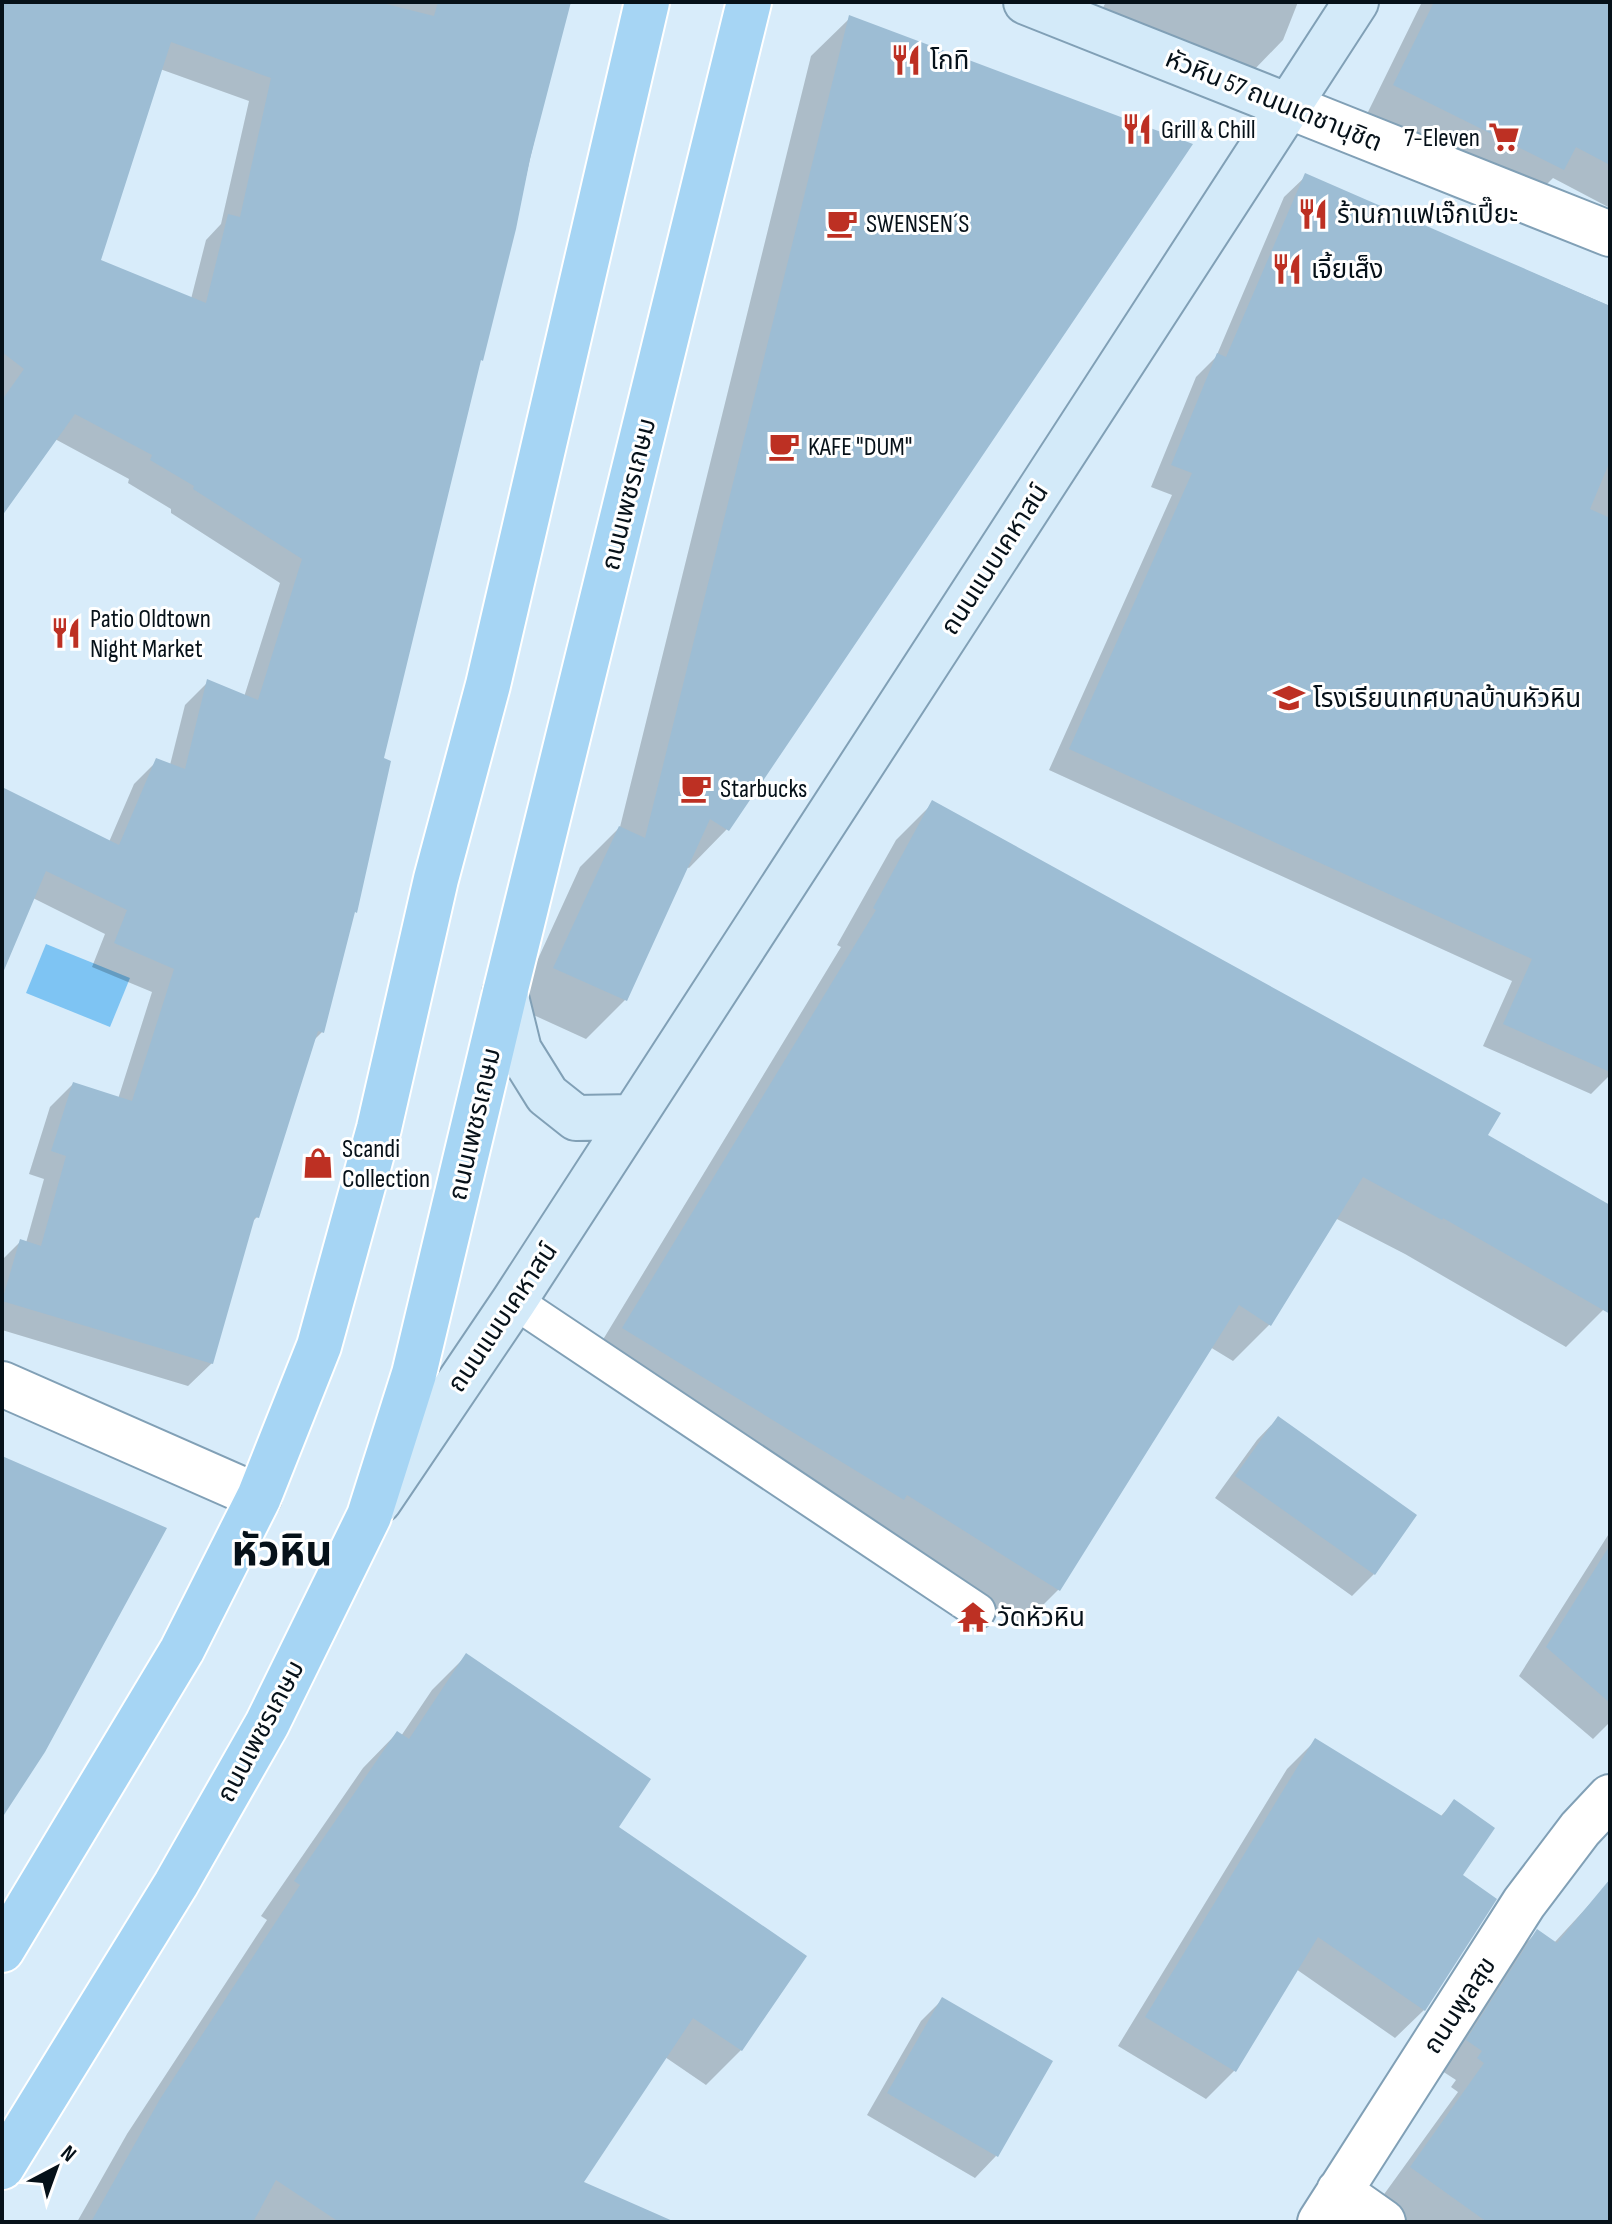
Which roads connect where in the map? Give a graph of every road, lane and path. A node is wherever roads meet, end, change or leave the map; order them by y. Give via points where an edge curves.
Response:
1 (647, 2) edge
2 (749, 2) edge
3 (1026, 2) edge
4 (1356, 2) edge
5 (1288, 106) junction
6 (1610, 234) edge
7 (505, 993) junction
8 (633, 1117) junction
9 (514, 1301) junction
10 (2, 1384) edge
11 (259, 1497) junction
12 (369, 1516) junction
13 (978, 1611) dead end
14 (1610, 1797) edge
15 (2, 1950) edge
16 (2, 2167) edge
17 (1330, 2206) edge
18 (1383, 2222) edge

1 - 11 main road via 379,1128 319,1346
2 - 7 main road, ถนนเพชรเกษม
3 - 5 street, หัวหิน 57 ถนนเดชานุชิต
4 - 5 street, ถนนแนบเคหาสน์
5 - 6 street, หัวหิน 57 ถนนเดชานุชิต
5 - 8 street, ถนนแนบเคหาสน์
7 - 8 street via 519,1050 547,1095 576,1118
7 - 12 main road, ถนนเพชรเกษม via 414,1374
8 - 9 street, ถนนแนบเคหาสน์
9 - 12 street, ถนนแนบเคหาสน์
9 - 13 lane
10 - 11 street
11 - 15 main road via 182,1650
12 - 16 main road, ถนนเพชรเกษม via 267,1724 176,1884
14 - 17 street, ถนนพูลสุข via 1524,1903
17 - 18 street

